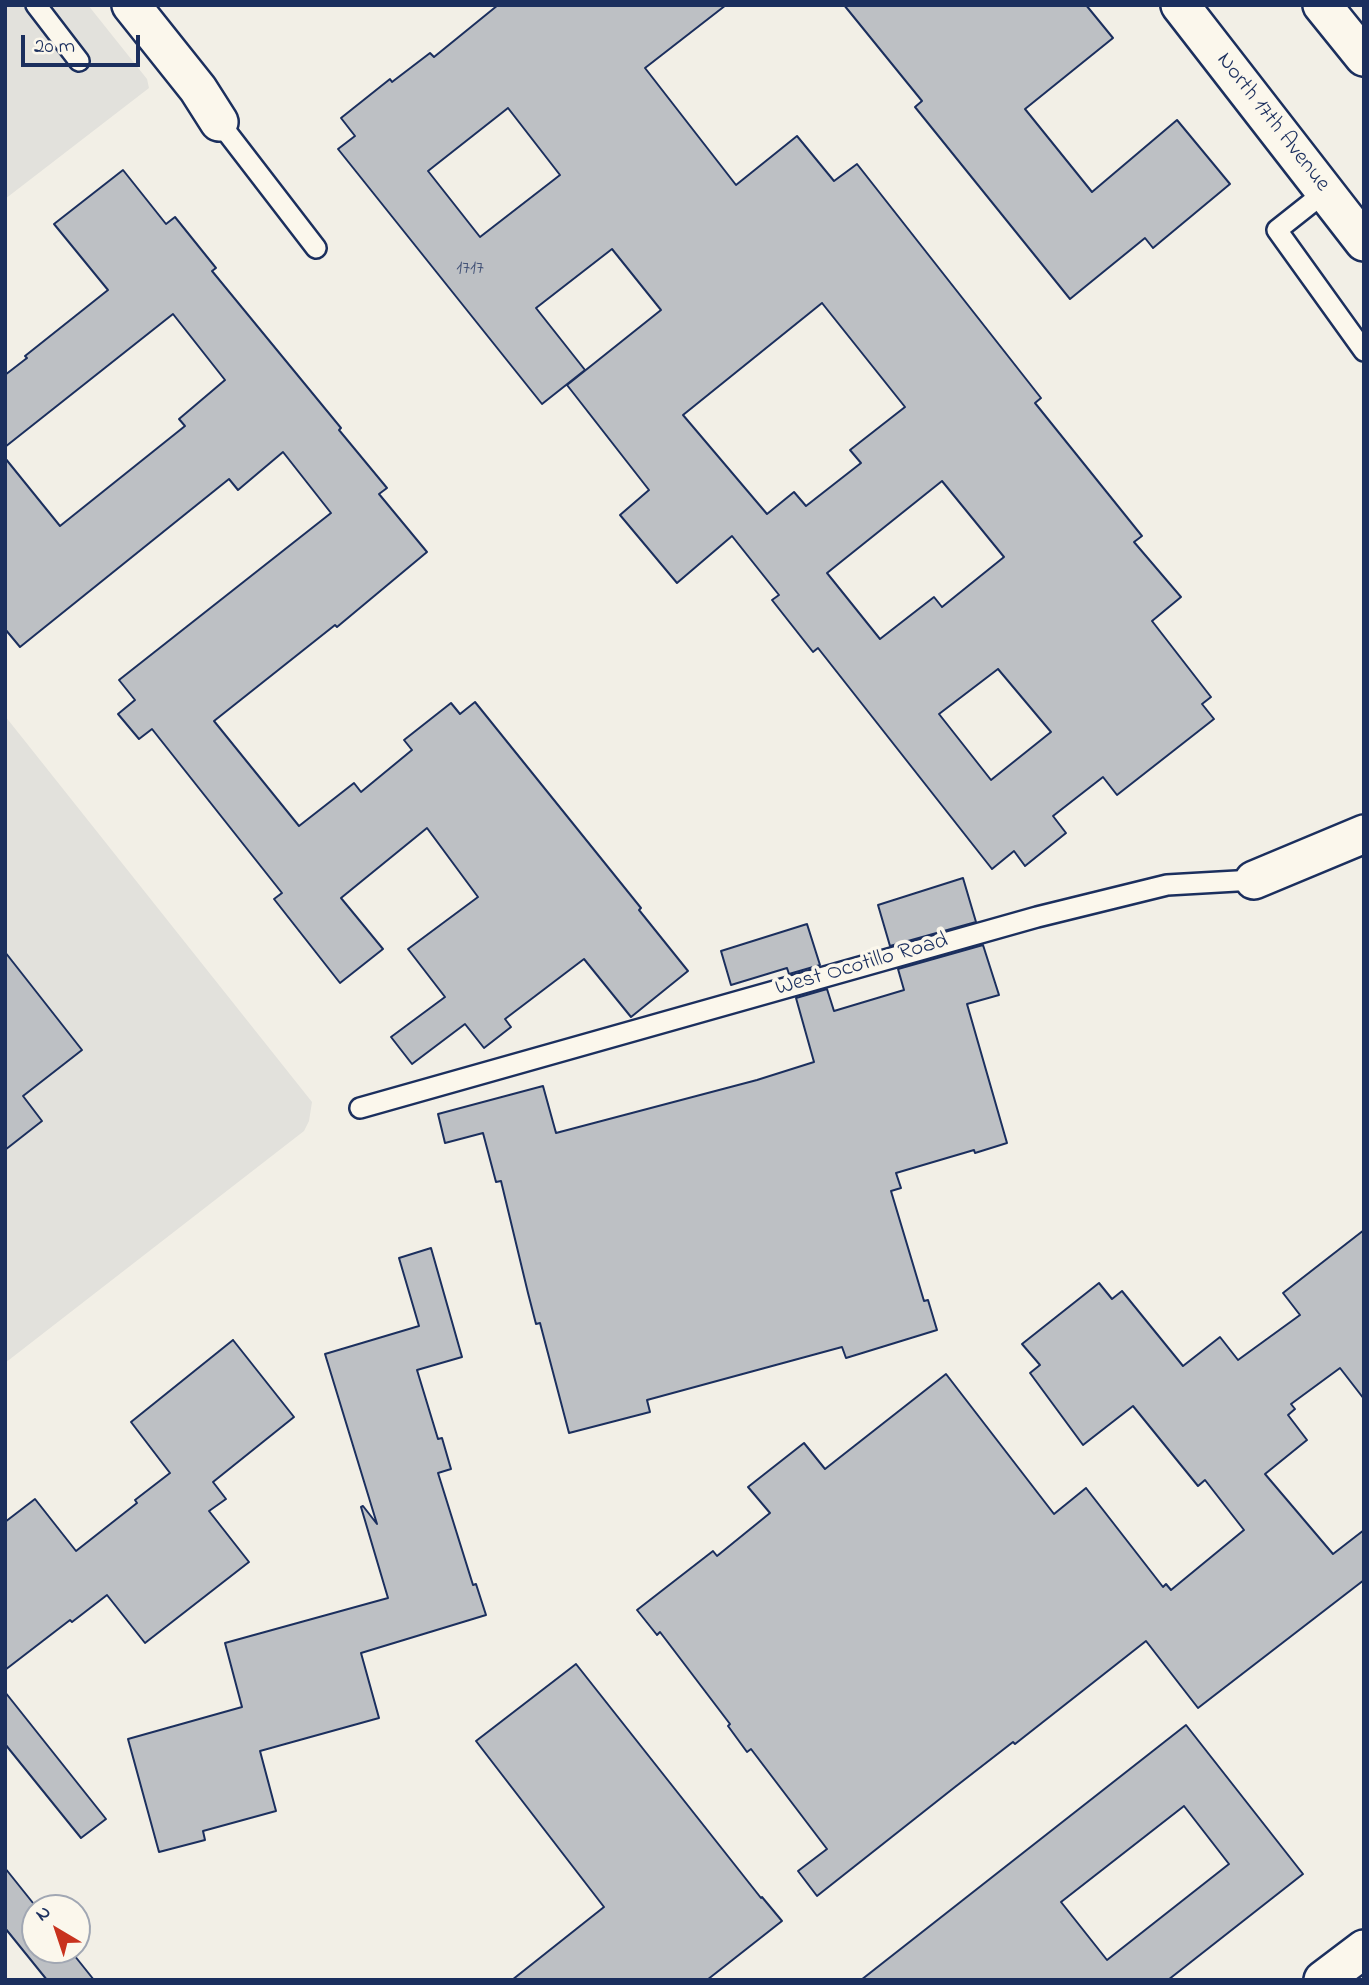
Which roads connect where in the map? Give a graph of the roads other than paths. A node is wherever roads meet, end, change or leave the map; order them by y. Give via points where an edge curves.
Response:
1 (36, 5) edge
2 (131, 5) edge
3 (1180, 5) edge
4 (1322, 5) edge
5 (1364, 57) edge
6 (79, 61) dead end
7 (219, 122) joint
8 (1325, 192) junction
9 (1364, 242) edge
10 (316, 248) dead end
11 (1364, 351) edge
12 (1364, 834) edge
13 (1254, 880) joint
14 (360, 1108) dead end
15 (1364, 1949) edge
16 (1323, 1980) edge

1 - 6 lane
2 - 7 street
3 - 8 street, North 17th Avenue
4 - 5 street
7 - 10 lane
8 - 9 street, North 17th Avenue
8 - 11 lane via 1277,230
12 - 13 street, West Ocotillo Road
13 - 14 lane, West Ocotillo Road via 1167,886 1037,917
15 - 16 street

